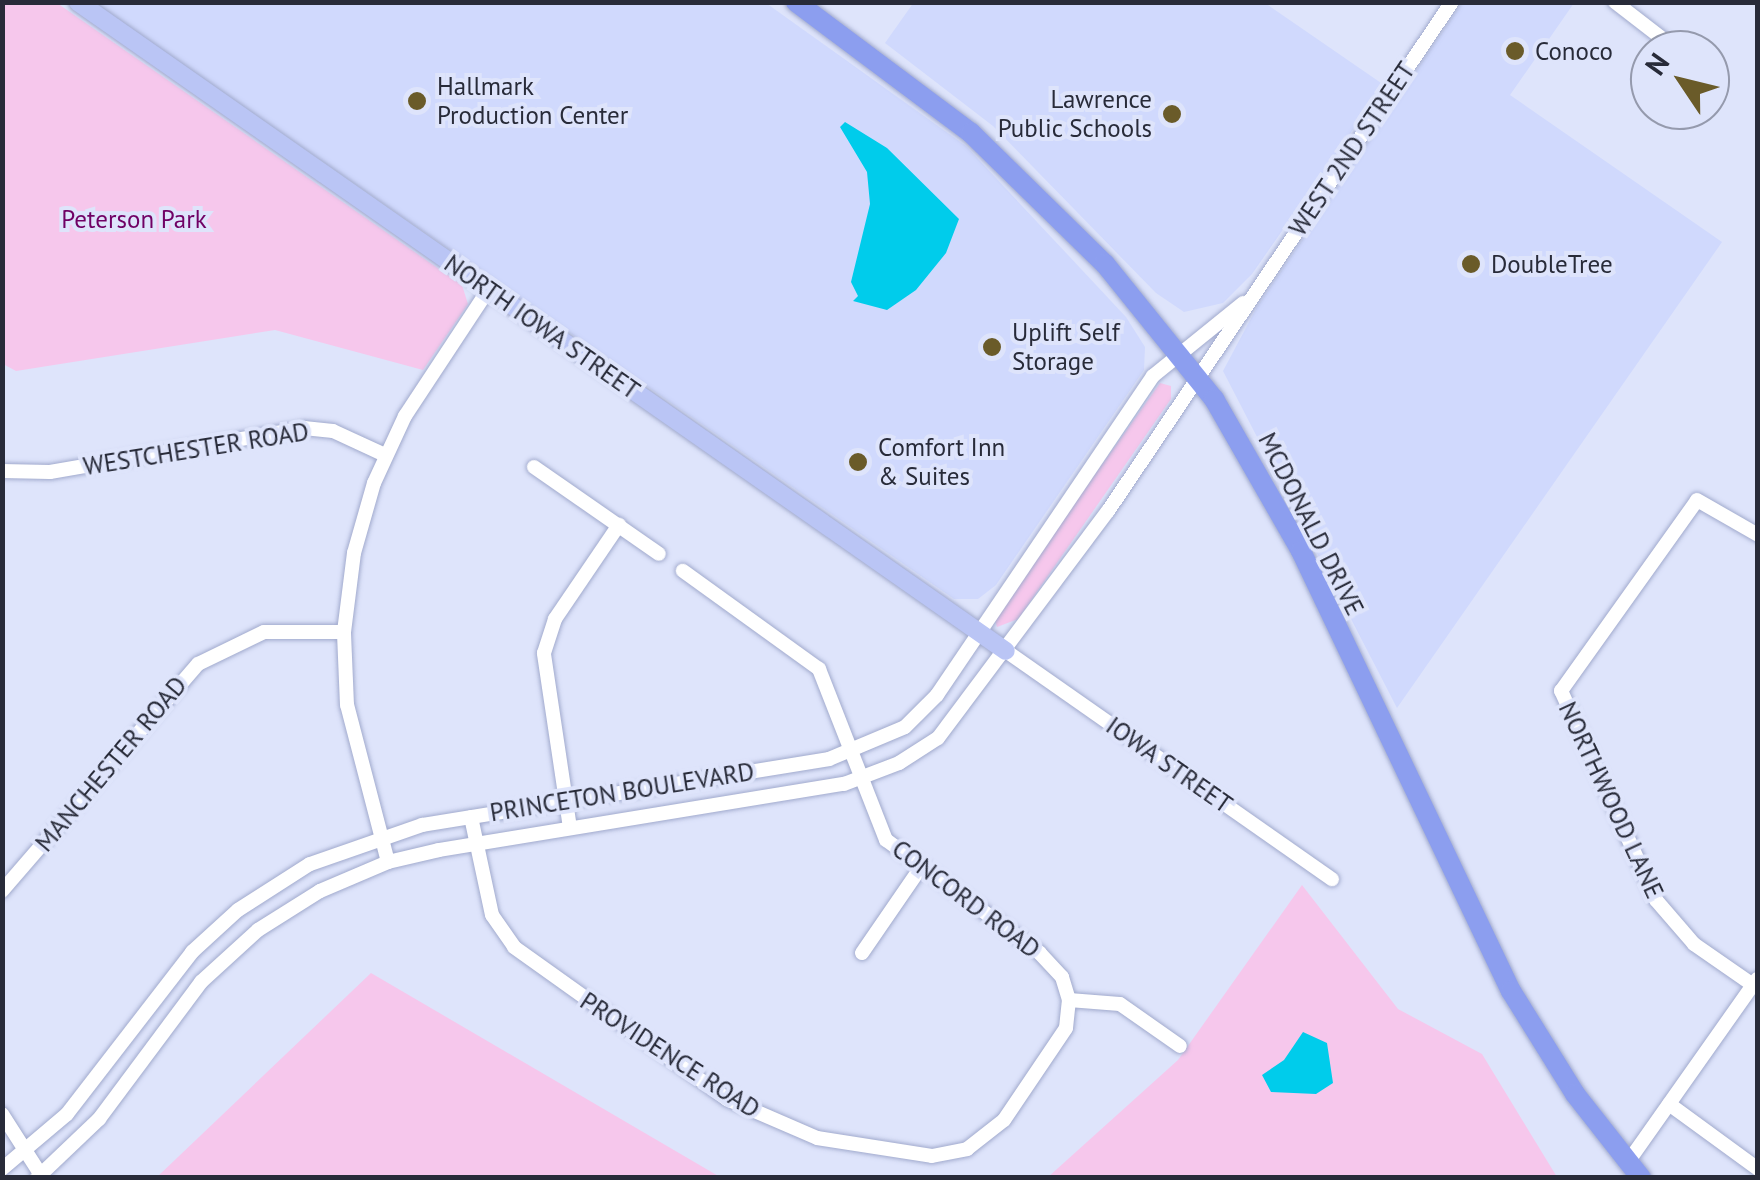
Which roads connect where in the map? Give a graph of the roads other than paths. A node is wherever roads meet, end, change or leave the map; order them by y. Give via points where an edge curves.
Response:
1 (78, 2) edge
2 (796, 2) edge
3 (1452, 2) edge
4 (1616, 2) edge
5 (1651, 30) edge
6 (488, 290) junction
7 (1252, 296) junction
8 (1178, 352) junction
9 (1199, 379) junction
10 (386, 454) junction
11 (534, 466) dead end
12 (2, 471) edge
13 (619, 526) junction
14 (1758, 536) edge
15 (660, 554) dead end
16 (682, 571) dead end
17 (977, 631) junction
18 (344, 632) junction
19 (1006, 651) junction
20 (852, 753) junction
21 (861, 778) junction
22 (565, 800) junction
23 (471, 817) junction
24 (570, 828) junction
25 (379, 836) junction
26 (476, 843) junction
27 (388, 862) junction
28 (920, 870) junction
29 (1332, 879) dead end
30 (2, 891) edge
31 (862, 953) dead end
32 (1755, 981) edge
33 (1069, 1000) junction
34 (1180, 1046) dead end
35 (1668, 1104) junction
36 (2, 1114) edge
37 (24, 1152) junction
38 (2, 1169) edge
39 (1758, 1169) edge
40 (1634, 1170) edge
41 (39, 1176) edge

1 - 6 main road, NORTH IOWA STREET
2 - 8 highway, MCDONALD DRIVE via 972,133 1065,222
3 - 7 street, WEST 2ND STREET
4 - 5 street
6 - 10 street
6 - 17 main road, NORTH IOWA STREET
7 - 8 street, WEST 2ND STREET
7 - 9 street, WEST 2ND STREET
8 - 9 highway, MCDONALD DRIVE
8 - 17 street, PRINCETON BOULEVARD via 1142,390
9 - 19 street, PRINCETON BOULEVARD
9 - 40 highway, MCDONALD DRIVE via 1301,551 1510,991
10 - 12 street, WESTCHESTER ROAD via 332,431 304,428 50,472
10 - 18 street via 359,534
11 - 13 street
13 - 15 street
13 - 22 street via 555,619 544,653
14 - 32 street, NORTHWOOD LANE via 1698,500 1561,691 1656,900 1694,944
16 - 20 street, CONCORD ROAD via 819,669
17 - 19 main road, NORTH IOWA STREET
17 - 20 street, PRINCETON BOULEVARD via 922,712
18 - 25 street via 352,741
18 - 30 street, MANCHESTER ROAD via 264,632 198,664
19 - 21 street, PRINCETON BOULEVARD via 938,738
19 - 29 street, IOWA STREET
20 - 21 street, CONCORD ROAD
20 - 22 street, PRINCETON BOULEVARD
21 - 24 street, PRINCETON BOULEVARD
21 - 28 street, CONCORD ROAD via 886,840
22 - 23 street, PRINCETON BOULEVARD
22 - 24 street
23 - 25 street, PRINCETON BOULEVARD
23 - 26 street, PROVIDENCE ROAD
24 - 26 street, PRINCETON BOULEVARD
25 - 27 street
25 - 37 street, PRINCETON BOULEVARD via 290,875 216,929 170,974 67,1114
26 - 27 street, PRINCETON BOULEVARD
26 - 33 street, PROVIDENCE ROAD via 492,915 530,961 727,1098 816,1138 932,1156 981,1142 1060,1040
27 - 41 street, PRINCETON BOULEVARD via 290,908 228,956 186,999 98,1119
28 - 31 street
28 - 33 street, CONCORD ROAD via 1040,953 1062,977
32 - 35 street
33 - 34 street via 1120,1004
35 - 39 street
35 - 40 street
36 - 37 street
37 - 38 street, PRINCETON BOULEVARD
37 - 41 street

